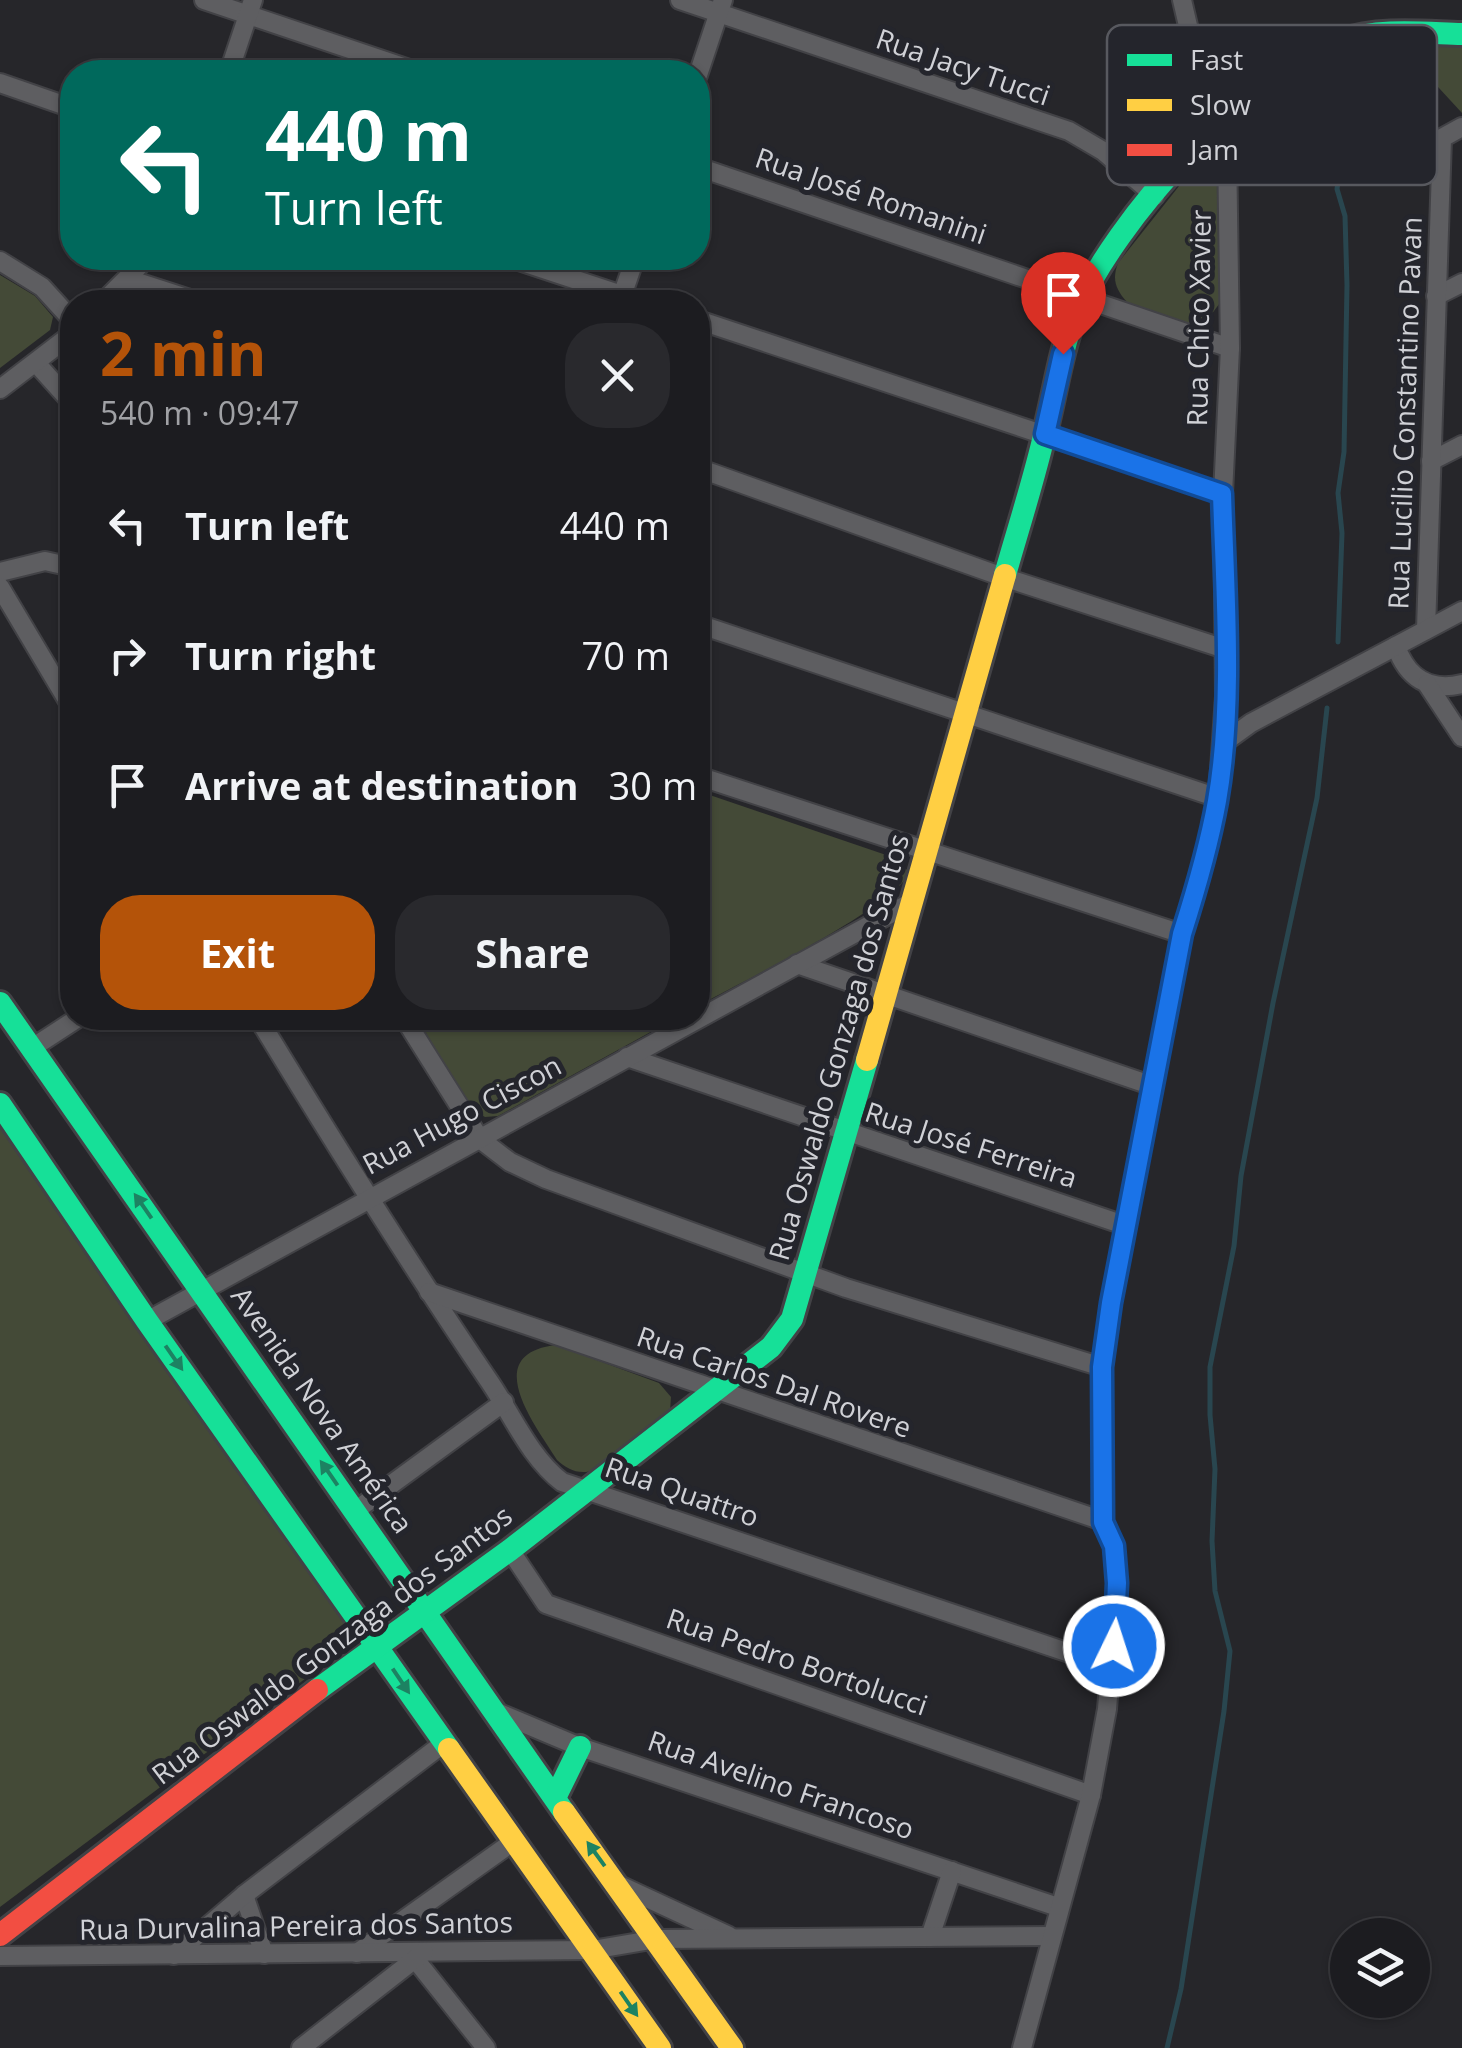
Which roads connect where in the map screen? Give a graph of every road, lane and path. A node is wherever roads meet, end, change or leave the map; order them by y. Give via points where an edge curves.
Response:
1 (204, 0) edge
2 (680, 0) edge
3 (1182, 0) edge
4 (721, 7) edge
5 (250, 8) edge
6 (1188, 25) edge
7 (233, 60) edge
8 (386, 60) edge
9 (703, 60) edge
10 (0, 83) edge
11 (60, 104) edge
12 (1462, 127) edge
13 (1107, 154) edge
14 (710, 171) edge
15 (1142, 185) edge
16 (1165, 185) edge
17 (1226, 185) edge
18 (1155, 196) junction
19 (0, 261) edge
20 (136, 270) edge
21 (542, 270) edge
22 (128, 279) junction
23 (1462, 283) edge
24 (116, 290) edge
25 (162, 290) edge
26 (597, 290) edge
27 (1084, 296) junction
28 (1436, 296) junction
29 (60, 307) edge
30 (710, 324) edge
31 (60, 344) edge
32 (1230, 348) junction
33 (37, 364) junction
34 (0, 389) edge
35 (60, 389) edge
36 (1045, 434) junction
37 (1462, 446) edge
38 (1431, 461) junction
39 (710, 472) edge
40 (1222, 494) junction
41 (60, 564) edge
42 (0, 572) edge
43 (1003, 577) junction
44 (0, 587) edge
45 (1462, 611) edge
46 (710, 628) edge
47 (1426, 630) junction
48 (1396, 646) junction
49 (1225, 650) junction
50 (1427, 684) junction
51 (1462, 684) edge
52 (60, 688) edge
53 (964, 714) junction
54 (1462, 737) edge
55 (1222, 744) junction
56 (710, 780) edge
57 (1218, 798) junction
58 (924, 852) junction
59 (910, 903) junction
60 (1182, 934) junction
61 (797, 964) junction
62 (885, 992) junction
63 (0, 1003) edge
64 (710, 1011) edge
65 (60, 1030) edge
66 (265, 1030) edge
67 (412, 1030) edge
68 (675, 1030) edge
69 (32, 1048) junction
70 (627, 1056) junction
71 (1152, 1086) junction
72 (0, 1104) edge
73 (846, 1133) junction
74 (480, 1139) junction
75 (367, 1198) junction
76 (1127, 1226) junction
77 (808, 1273) junction
78 (202, 1290) junction
79 (429, 1292) junction
80 (148, 1321) junction
81 (1102, 1367) junction
82 (714, 1391) junction
83 (504, 1402) junction
84 (588, 1489) junction
85 (354, 1511) junction
86 (1103, 1522) junction
87 (510, 1550) junction
88 (425, 1610) junction
89 (376, 1645) junction
90 (1111, 1666) junction
91 (490, 1709) junction
92 (444, 1743) junction
93 (580, 1747) junction
94 (1091, 1794) junction
95 (555, 1798) junction
96 (514, 1841) junction
97 (952, 1871) junction
98 (617, 1884) junction
99 (244, 1895) junction
100 (1058, 1907) junction
101 (0, 1935) edge
102 (1052, 1936) junction
103 (930, 1937) junction
104 (734, 1938) junction
105 (657, 1939) junction
106 (592, 1950) junction
107 (357, 1953) junction
108 (264, 1954) junction
109 (174, 1955) junction
110 (0, 1956) edge
111 (420, 1956) junction
112 (302, 2048) edge
113 (486, 2048) edge
114 (660, 2048) edge
115 (732, 2048) edge
116 (1022, 2048) edge

1 - 5 street
2 - 4 street, Rua Jacy Tucci
3 - 6 street
4 - 9 street
4 - 13 street, Rua Jacy Tucci via 1068,131
5 - 7 street
5 - 8 street
10 - 11 street
12 - 28 street, Rua Lucilio Constantino Pavan via 1442,138
14 - 27 street, Rua José Romanini
15 - 18 street, Rua Jacy Tucci
16 - 18 street, Rua Oswaldo Gonzaga dos Santos
17 - 32 street, Rua Chico Xavier
18 - 27 street, Rua Oswaldo Gonzaga dos Santos
19 - 29 street
20 - 22 street
21 - 26 street
22 - 24 street
22 - 25 street
23 - 28 street
27 - 32 street, Rua José Romanini
27 - 36 street, Rua Oswaldo Gonzaga dos Santos
28 - 38 street, Rua Lucilio Constantino Pavan
30 - 36 street
31 - 33 street
32 - 40 street, Rua Chico Xavier
33 - 34 street
33 - 35 street
36 - 40 street
36 - 43 street, Rua Oswaldo Gonzaga dos Santos
37 - 38 street
38 - 47 street, Rua Lucilio Constantino Pavan
39 - 43 street
40 - 49 street, Rua Chico Xavier
41 - 42 street
43 - 49 street
43 - 53 street, Rua Oswaldo Gonzaga dos Santos
44 - 52 street
45 - 47 street
46 - 53 street
47 - 48 street
48 - 50 street via 1412,676
48 - 55 street
49 - 55 street, Rua Chico Xavier
50 - 51 street
50 - 54 street
53 - 57 street
53 - 58 street, Rua Oswaldo Gonzaga dos Santos
55 - 57 street, Rua Chico Xavier
56 - 58 street
57 - 60 street, Rua Chico Xavier
58 - 59 street, Rua Oswaldo Gonzaga dos Santos
58 - 60 street
59 - 61 street, Rua Hugo Ciscon
59 - 62 street, Rua Oswaldo Gonzaga dos Santos
60 - 71 street, Rua Chico Xavier
61 - 62 street
61 - 64 street, Rua Hugo Ciscon
62 - 71 street
62 - 73 street, Rua Oswaldo Gonzaga dos Santos
63 - 69 street, Avenida Nova América
65 - 69 street
66 - 75 street, Rua Quattro
67 - 74 street
68 - 70 street, Rua Hugo Ciscon
78 -> 69 street, Avenida Nova América
70 - 73 street, Rua José Ferreira
70 - 74 street, Rua Hugo Ciscon
71 - 76 street, Rua Chico Xavier
72 - 80 street
73 - 76 street, Rua José Ferreira
73 - 77 street, Rua Oswaldo Gonzaga dos Santos
74 - 75 street, Rua Hugo Ciscon
74 - 77 street via 546,1179
75 - 78 street, Rua Hugo Ciscon
75 - 79 street, Rua Quattro
76 - 81 street, Rua Chico Xavier
77 - 81 street
77 - 82 street, Rua Oswaldo Gonzaga dos Santos via 792,1319 771,1346
78 - 80 street, Rua Hugo Ciscon
85 -> 78 street, Avenida Nova América
79 - 82 street, Rua Carlos Dal Rovere
79 - 83 street, Rua Quattro
80 -> 89 street
81 - 86 street, Rua Chico Xavier
82 - 84 street, Rua Oswaldo Gonzaga dos Santos
82 - 86 street, Rua Carlos Dal Rovere
83 - 84 street, Rua Quattro via 545,1469
83 - 85 street
84 - 87 street, Rua Oswaldo Gonzaga dos Santos
84 - 90 street, Rua Quattro
85 - 88 street, Avenida Nova América
86 - 90 street, Rua Chico Xavier via 1114,1546 1117,1583
87 - 88 street, Rua Oswaldo Gonzaga dos Santos
87 - 94 street, Rua Pedro Bortolucci via 546,1604
88 - 89 street, Rua Oswaldo Gonzaga dos Santos
88 - 91 street, Avenida Nova América
89 -> 92 street
89 - 101 street, Rua Oswaldo Gonzaga dos Santos
90 - 94 street, Rua Chico Xavier
91 - 93 street, Rua Avelino Francoso
91 - 95 street, Avenida Nova América
92 - 96 street
92 - 99 street
93 - 95 street
93 - 97 street, Rua Avelino Francoso
94 - 100 street, Rua Chico Xavier
98 -> 95 street, Avenida Nova América
96 - 106 street
96 - 107 street
97 - 100 street, Rua Avelino Francoso
97 - 103 street
98 - 104 street
98 - 105 street, Avenida Nova América
99 - 108 street
99 - 109 street
100 - 102 street, Rua Chico Xavier
102 - 103 street, Rua Durvalina Pereira dos Santos
102 - 116 street, Rua Chico Xavier
103 - 104 street, Rua Durvalina Pereira dos Santos
104 - 105 street, Rua Durvalina Pereira dos Santos
105 - 106 street, Rua Durvalina Pereira dos Santos
105 - 115 street, Avenida Nova América
106 - 111 street, Rua Durvalina Pereira dos Santos
106 -> 114 street
107 - 108 street, Rua Durvalina Pereira dos Santos
107 - 111 street, Rua Durvalina Pereira dos Santos
108 - 109 street, Rua Durvalina Pereira dos Santos
109 - 110 street, Rua Durvalina Pereira dos Santos
111 - 112 street
111 - 113 street

